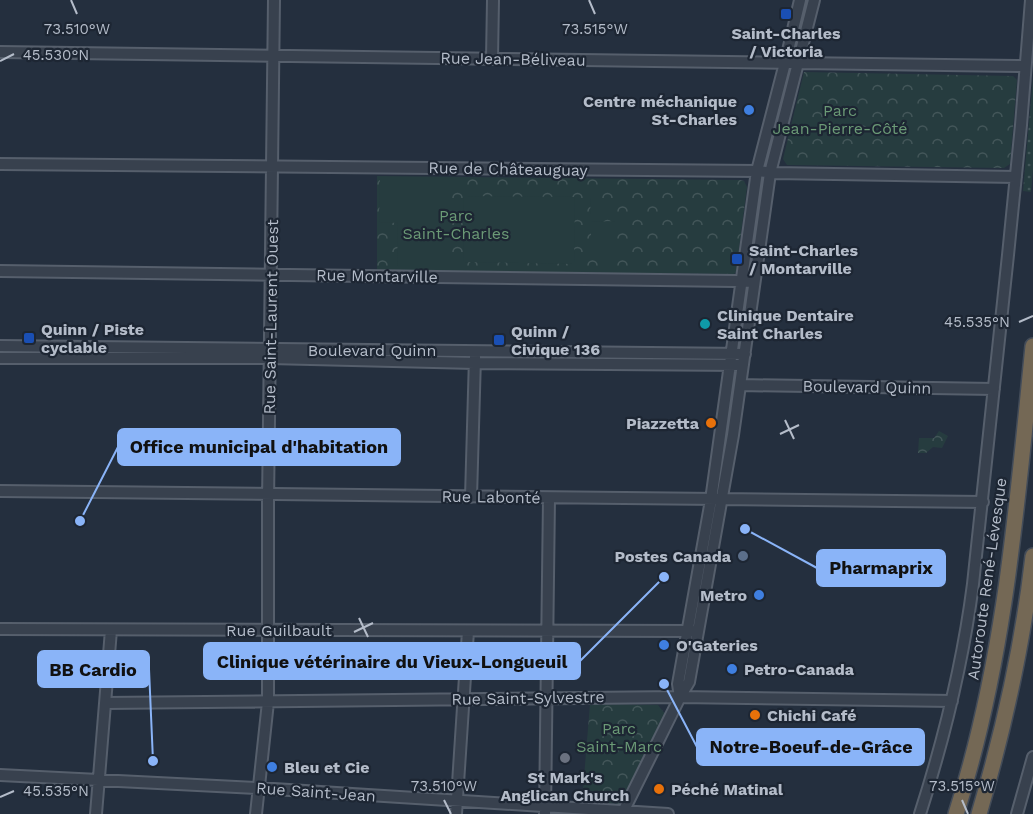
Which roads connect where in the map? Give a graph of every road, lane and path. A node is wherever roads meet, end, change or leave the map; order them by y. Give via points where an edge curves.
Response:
1 (274, 0) edge
2 (493, 0) edge
3 (800, 0) edge
4 (814, 0) edge
5 (1030, 0) edge
6 (0, 52) edge
7 (274, 56) junction
8 (492, 59) junction
9 (785, 63) junction
10 (798, 63) junction
11 (1025, 66) junction
12 (0, 164) edge
13 (272, 166) junction
14 (757, 171) junction
15 (770, 173) junction
16 (1016, 177) junction
17 (0, 272) edge
18 (272, 275) junction
19 (742, 281) junction
20 (754, 282) junction
21 (0, 346) edge
22 (1033, 346) edge
23 (270, 354) junction
24 (475, 357) junction
25 (0, 358) edge
26 (731, 360) junction
27 (744, 360) junction
28 (740, 385) junction
29 (994, 389) junction
30 (0, 491) edge
31 (268, 495) junction
32 (471, 497) junction
33 (549, 498) junction
34 (716, 500) junction
35 (983, 502) junction
36 (1033, 556) edge
37 (0, 629) edge
38 (111, 630) junction
39 (267, 630) junction
40 (468, 631) junction
41 (548, 631) junction
42 (696, 631) junction
43 (680, 696) junction
44 (547, 698) junction
45 (464, 699) junction
46 (951, 701) junction
47 (268, 702) junction
48 (105, 704) junction
49 (1033, 757) edge
50 (0, 775) edge
51 (99, 779) junction
52 (258, 788) junction
53 (457, 801) junction
54 (545, 810) edge
55 (623, 813) edge
56 (96, 814) edge
57 (255, 814) edge
58 (456, 814) edge
59 (668, 814) edge
60 (920, 814) edge
61 (956, 814) edge
62 (979, 814) edge
63 (1017, 814) edge

1 - 7 street, Rue Saint-Laurent Ouest
2 - 8 street
3 - 9 street
4 - 10 street
5 - 11 street
6 - 7 street, Rue Jean-Béliveau
7 - 8 street, Rue Jean-Béliveau
7 - 13 street, Rue Saint-Laurent Ouest
8 - 9 street, Rue Jean-Béliveau
9 - 10 street, Rue Jean-Béliveau
9 - 14 street
10 - 11 street, Rue Jean-Béliveau
10 - 15 street
11 - 16 street
12 - 13 street, Rue de Châteauguay
13 - 14 street, Rue de Châteauguay
13 - 18 street, Rue Saint-Laurent Ouest
14 - 15 street, Rue de Châteauguay
14 - 19 street
15 - 16 street, Rue de Châteauguay
15 - 20 street
16 - 29 street
17 - 18 street, Rue Montarville
18 - 19 street, Rue Montarville
18 - 23 street, Rue Saint-Laurent Ouest
19 - 20 street, Rue Montarville
19 - 26 street
20 - 27 street
21 - 23 street, Boulevard Quinn
22 - 61 highway, Autoroute René-Lévesque via 1003,615 980,727
23 - 24 street, Boulevard Quinn
23 - 25 street, Boulevard Quinn
23 - 31 street, Rue Saint-Laurent Ouest
24 - 26 street, Boulevard Quinn
24 - 32 street
26 - 27 street, Boulevard Quinn
26 - 34 street
27 - 28 street
28 - 29 street, Boulevard Quinn
28 - 34 street
29 - 35 street
30 - 31 street, Rue Labonté
31 - 32 street, Rue Labonté
31 - 39 street, Rue Saint-Laurent Ouest
32 - 33 street, Rue Labonté
33 - 34 street, Rue Labonté
33 - 41 street
34 - 35 street, Rue Labonté
34 - 42 street
35 - 46 street via 970,607
36 - 62 highway via 1011,691
37 - 38 street, Rue Guilbault
38 - 39 street, Rue Guilbault
38 - 48 street
39 - 40 street, Rue Guilbault
39 - 47 street, Rue Saint-Laurent Ouest
40 - 41 street, Rue Guilbault
40 - 45 street
41 - 42 street, Rue Guilbault
41 - 44 street
42 - 43 street via 689,682
43 - 44 street, Rue Saint-Sylvestre
43 - 46 street, Rue Saint-Sylvestre
43 - 55 street
44 - 45 street, Rue Saint-Sylvestre
44 - 54 street
45 - 47 street, Rue Saint-Sylvestre
45 - 53 street
46 - 60 street
47 - 48 street, Rue Saint-Sylvestre
47 - 52 street, Rue Saint-Laurent Ouest
48 - 51 street
49 - 63 street
50 - 51 street, Rue Saint-Jean
51 - 52 street, Rue Saint-Jean
51 - 56 street
52 - 53 street, Rue Saint-Jean
52 - 57 street, Rue Saint-Laurent Ouest
53 - 54 street, Rue Saint-Jean
53 - 58 street
54 - 55 street, Rue Saint-Jean
55 - 59 street, Rue Saint-Jean

